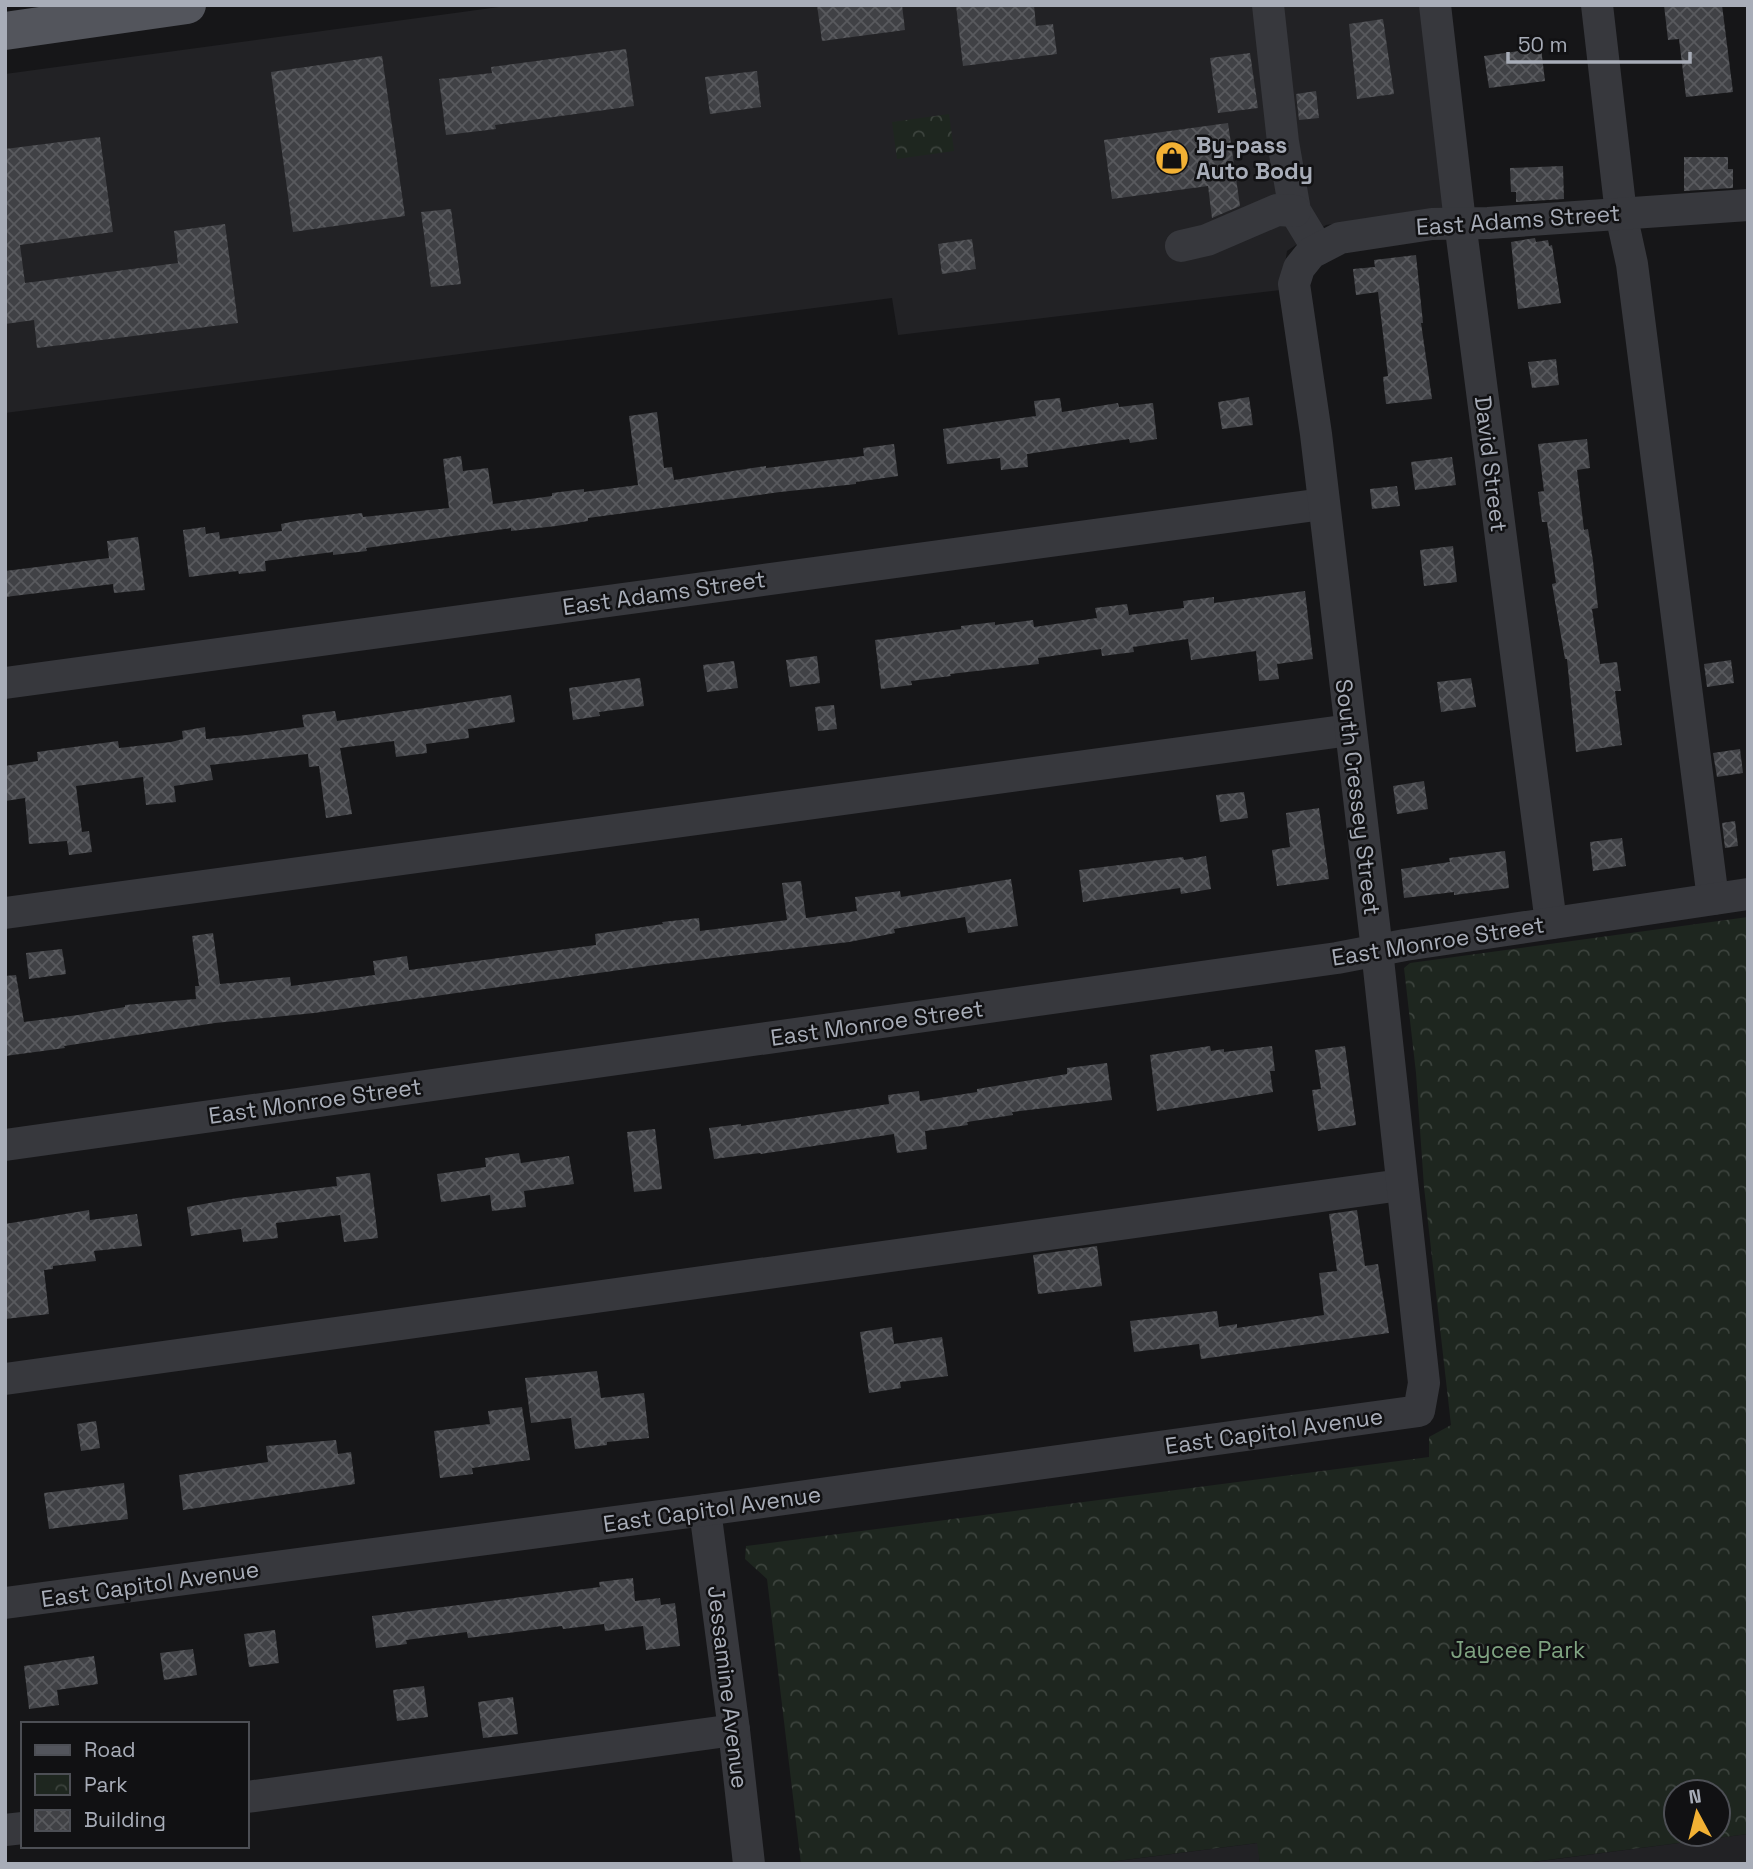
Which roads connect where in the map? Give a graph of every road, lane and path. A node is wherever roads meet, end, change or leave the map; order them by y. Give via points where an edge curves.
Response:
1 (187, 5) edge
2 (1268, 5) edge
3 (1435, 5) edge
4 (1597, 5) edge
5 (5, 31) edge
6 (1748, 205) edge
7 (1295, 211) junction
8 (1621, 214) junction
9 (1460, 222) junction
10 (1181, 246) dead end
11 (1309, 258) junction
12 (1323, 504) junction
13 (5, 683) edge
14 (1350, 730) junction
15 (1748, 894) edge
16 (1713, 899) junction
17 (5, 913) edge
18 (1551, 923) junction
19 (1377, 950) junction
20 (5, 1145) edge
21 (1401, 1185) junction
22 (5, 1379) edge
23 (1419, 1411) joint
24 (705, 1510) junction
25 (5, 1603) edge
26 (734, 1730) junction
27 (248, 1797) edge
28 (749, 1864) edge

1 - 5 main road
2 - 7 street
3 - 9 street, David Street
4 - 8 street
6 - 8 street, East Adams Street
7 - 10 street via 1277,209 1207,240
7 - 11 street
8 - 9 street, East Adams Street
8 - 16 street via 1632,264
9 - 11 street, East Adams Street via 1340,238
9 - 18 street, David Street
11 - 12 street, South Cressey Street via 1294,284
12 - 13 street, East Adams Street
12 - 14 street, South Cressey Street
14 - 17 street
14 - 19 street, South Cressey Street
15 - 16 street, East Monroe Street
16 - 18 street, East Monroe Street
18 - 19 street, East Monroe Street
19 - 20 street, East Monroe Street
19 - 21 street, South Cressey Street
21 - 22 street
21 - 23 street, South Cressey Street via 1424,1383
23 - 24 street, East Capitol Avenue
24 - 25 street, East Capitol Avenue
24 - 26 street, Jessamine Avenue
26 - 27 street
26 - 28 street, Jessamine Avenue

